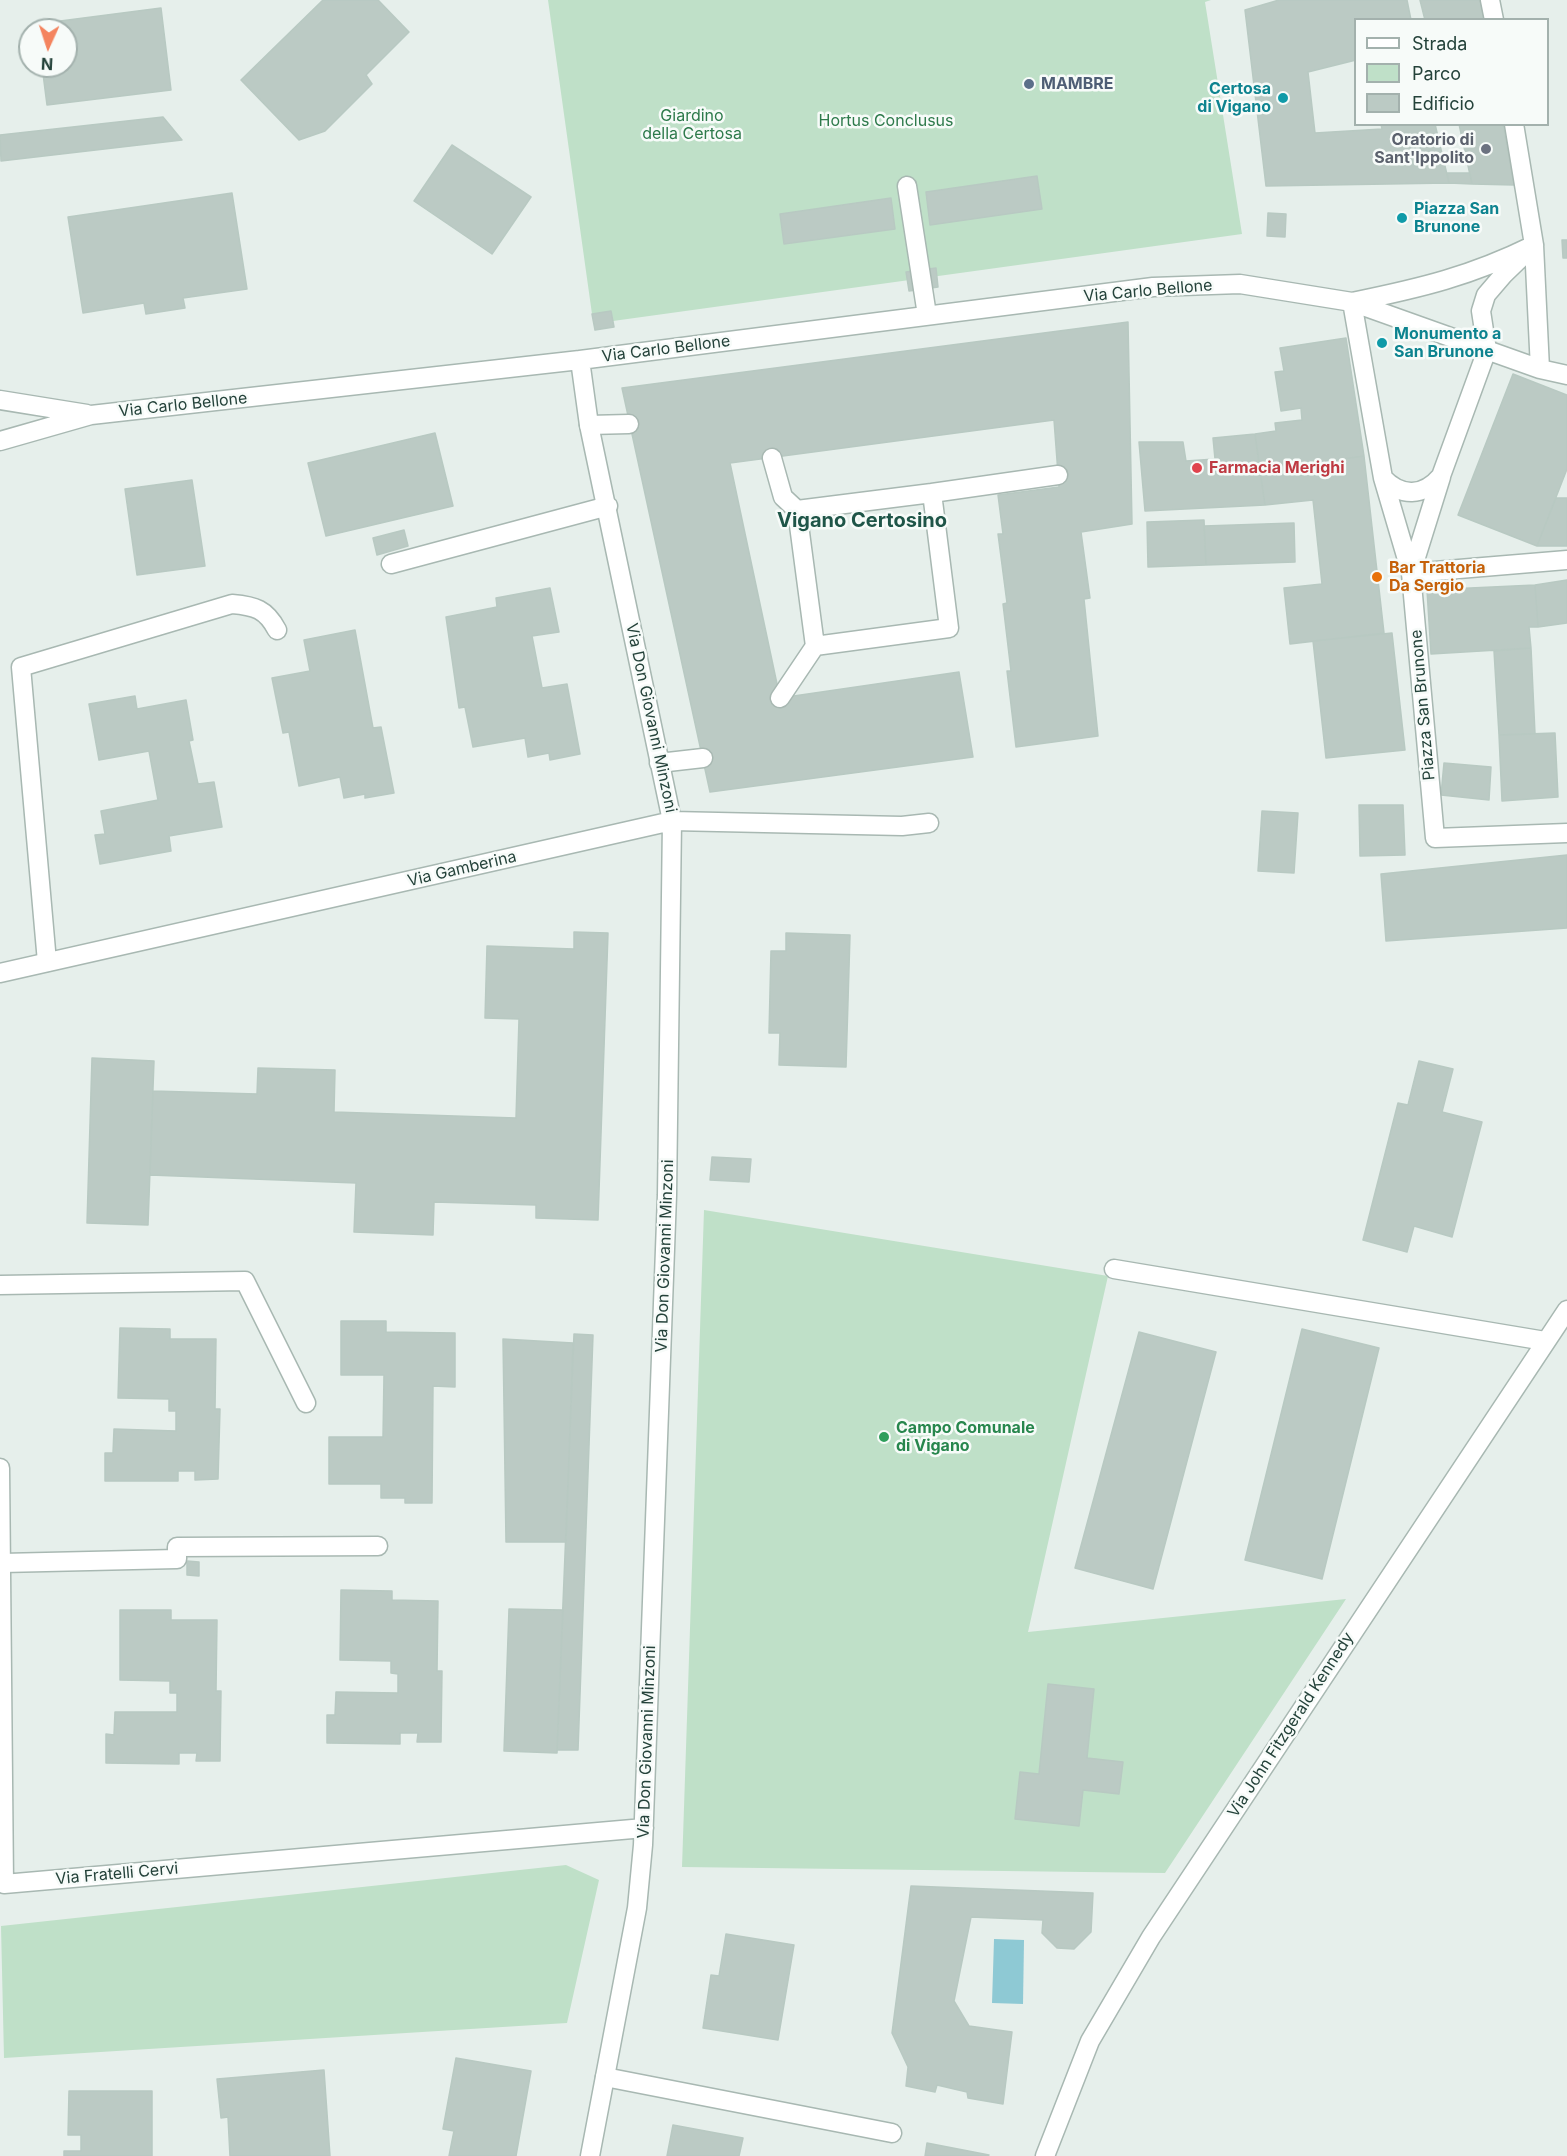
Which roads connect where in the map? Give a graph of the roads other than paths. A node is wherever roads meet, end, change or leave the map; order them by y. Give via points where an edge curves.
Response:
1 (1490, 0) edge
2 (1494, 18) edge
3 (1514, 126) edge
4 (908, 186) dead end
5 (1534, 245) junction
6 (1352, 302) junction
7 (927, 315) junction
8 (1487, 350) junction
9 (580, 360) junction
10 (1540, 369) junction
11 (1567, 375) edge
12 (0, 400) edge
13 (91, 415) junction
14 (629, 424) dead end
15 (589, 425) junction
16 (0, 441) edge
17 (772, 458) dead end
18 (1444, 465) junction
19 (1058, 475) dead end
20 (1383, 478) junction
21 (932, 493) junction
22 (608, 506) junction
23 (797, 510) junction
24 (1567, 560) edge
25 (391, 564) dead end
26 (1411, 573) junction
27 (277, 630) dead end
28 (815, 646) junction
29 (780, 698) dead end
30 (703, 758) dead end
31 (659, 763) junction
32 (672, 821) junction
33 (929, 824) dead end
34 (1567, 833) edge
35 (47, 962) junction
36 (0, 973) edge
37 (1114, 1269) dead end
38 (0, 1285) edge
39 (1567, 1310) edge
40 (1545, 1341) junction
41 (306, 1403) dead end
42 (0, 1468) edge
43 (378, 1546) dead end
44 (2, 1563) junction
45 (644, 1828) junction
46 (604, 2077) junction
47 (892, 2133) dead end
48 (590, 2156) edge
49 (1045, 2156) edge

1 - 2 street
3 - 5 street
4 - 7 street
5 - 6 street via 1489,267 1435,285
5 - 8 street, Piazza San Brunone via 1486,295 1481,311
5 - 10 street
6 - 7 street, Via Carlo Bellone via 1240,284 1153,287
6 - 8 street
6 - 20 street, Piazza San Brunone
7 - 9 street, Via Carlo Bellone
8 - 10 street
8 - 18 street, Piazza San Brunone
9 - 13 street, Via Carlo Bellone
9 - 15 street, Via Don Giovanni Minzoni
10 - 11 street
12 - 13 street, Via Carlo Bellone
13 - 16 street, Via Carlo Bellone
14 - 15 street
15 - 22 street, Via Don Giovanni Minzoni
17 - 23 street via 783,497
18 - 20 street, Piazza San Brunone via 1441,476 1424,491 1401,492
18 - 26 street, Piazza San Brunone
19 - 21 street
20 - 26 street, Piazza San Brunone
21 - 23 street
21 - 28 street via 949,628
22 - 25 street
22 - 31 street, Via Don Giovanni Minzoni
23 - 28 street
24 - 26 street
26 - 34 street, Piazza San Brunone via 1435,838
27 - 35 street via 269,614 254,606 232,604 21,667
28 - 29 street
30 - 31 street
31 - 32 street, Via Don Giovanni Minzoni
32 - 33 street, Via Gamberina
32 - 35 street, Via Gamberina
32 - 45 street, Via Don Giovanni Minzoni via 668,1195
35 - 36 street, Via Gamberina
37 - 40 street
38 - 41 street via 245,1281
39 - 40 street, Via John Fitzgerald Kennedy
40 - 49 street, Via John Fitzgerald Kennedy via 1151,1937 1090,2041
42 - 44 street, Via Fratelli Cervi
43 - 44 street via 177,1547 177,1559
44 - 45 street, Via Fratelli Cervi via 4,1884
45 - 46 street, Via Don Giovanni Minzoni via 637,1908
46 - 47 street
46 - 48 street, Via Don Giovanni Minzoni

